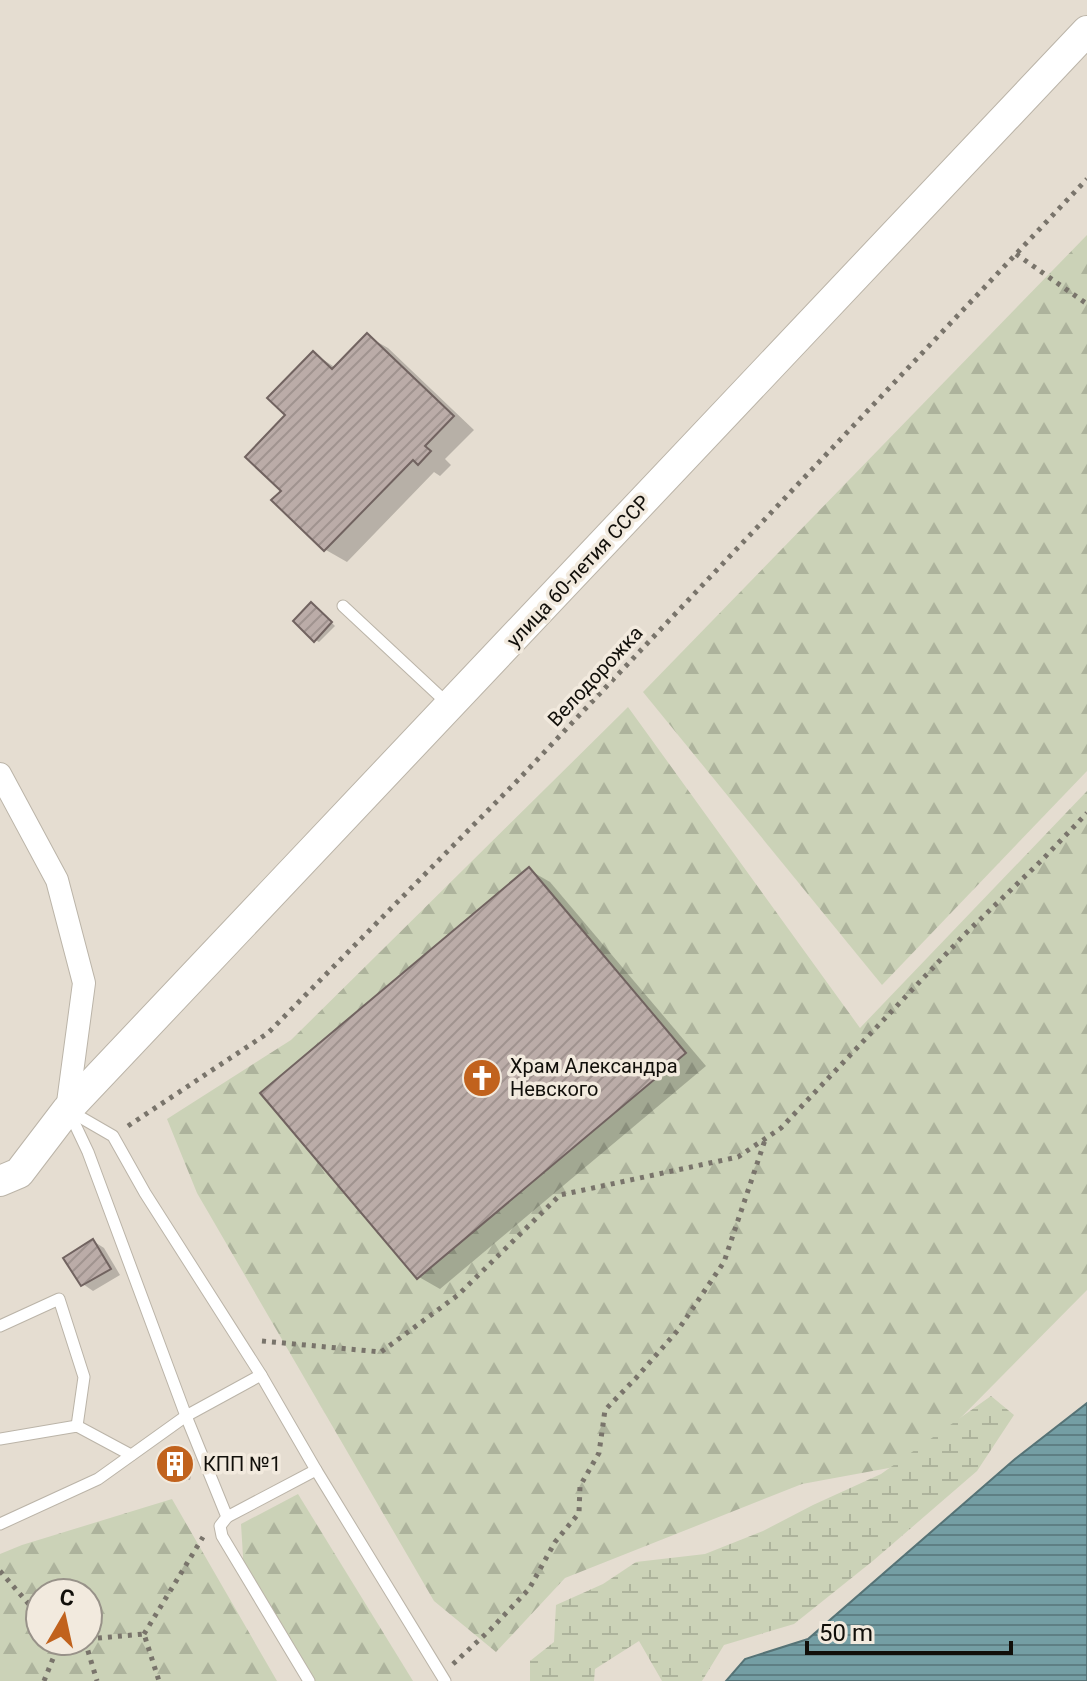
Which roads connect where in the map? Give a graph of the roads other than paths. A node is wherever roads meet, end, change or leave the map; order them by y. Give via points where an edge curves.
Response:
1 (1087, 31) edge
2 (343, 606) dead end
3 (450, 706) junction
4 (0, 774) edge
5 (67, 1110) junction
6 (0, 1181) edge
7 (0, 1326) edge
8 (261, 1375) junction
9 (186, 1416) junction
10 (77, 1426) junction
11 (0, 1439) edge
12 (131, 1455) junction
13 (316, 1470) junction
14 (227, 1517) junction
15 (0, 1524) edge
16 (443, 1678) edge
17 (309, 1681) edge

1 - 3 main road, улица 60-летия СССР
2 - 3 lane
3 - 5 main road, улица 60-летия СССР
4 - 5 street via 57,880 84,983
5 - 6 main road, улица 60-летия СССР via 19,1173
5 - 8 lane via 113,1136
5 - 9 lane via 88,1152
7 - 10 lane via 59,1299 84,1377
8 - 9 lane
8 - 13 lane
9 - 12 lane
9 - 14 lane
10 - 11 lane
10 - 12 lane
12 - 15 lane via 98,1479
13 - 14 lane
13 - 16 lane
14 - 17 lane via 220,1526 222,1536

